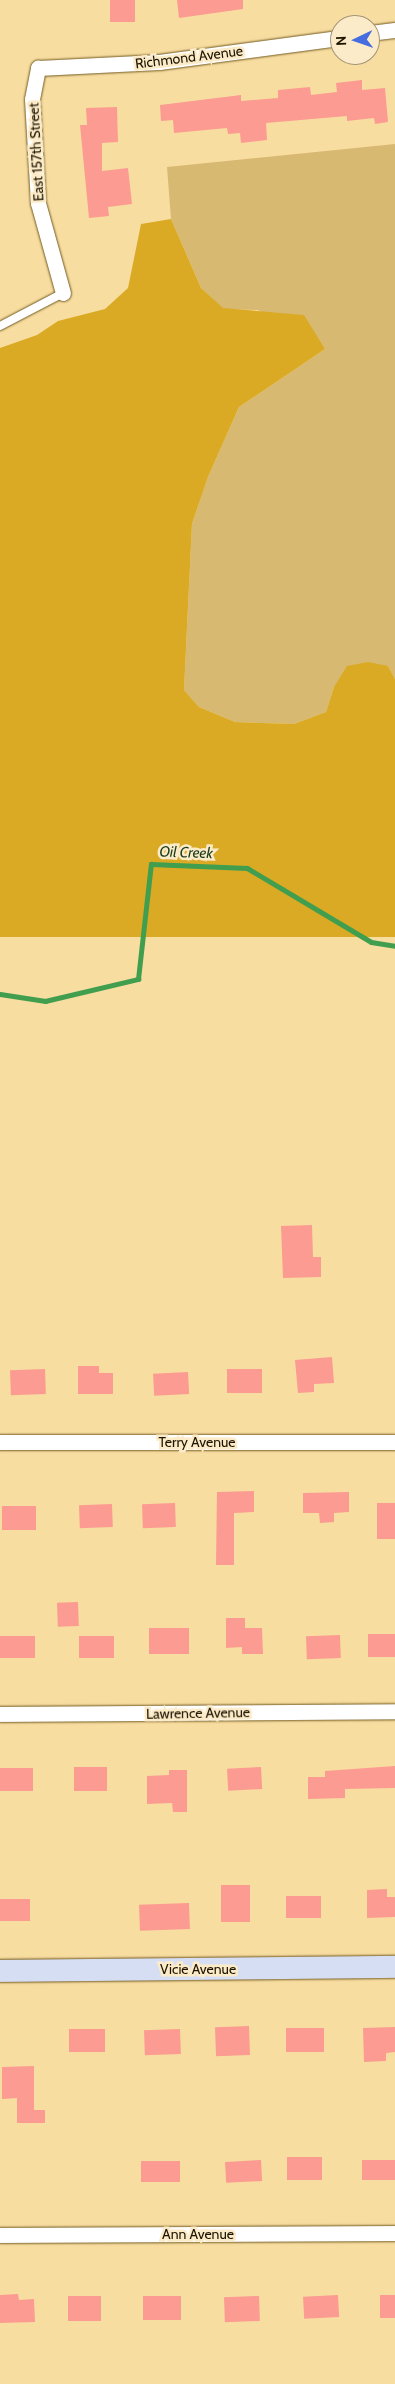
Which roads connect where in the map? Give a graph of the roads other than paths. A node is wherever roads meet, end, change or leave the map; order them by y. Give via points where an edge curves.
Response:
1 (395, 30) edge
2 (380, 32) edge
3 (330, 39) edge
4 (38, 68) joint
5 (63, 293) joint
6 (0, 326) edge
7 (0, 1442) edge
8 (395, 1442) edge
9 (395, 1711) edge
10 (0, 1714) edge
11 (395, 1967) edge
12 (0, 1970) edge
13 (395, 2233) edge
14 (0, 2235) edge

1 - 2 street
3 - 4 street, Richmond Avenue via 159,62
4 - 5 street, East 157th Street via 32,100 38,203
5 - 6 lane
7 - 8 street, Terry Avenue
9 - 10 street, Lawrence Avenue
11 - 12 street, Vicie Avenue
13 - 14 street, Ann Avenue

